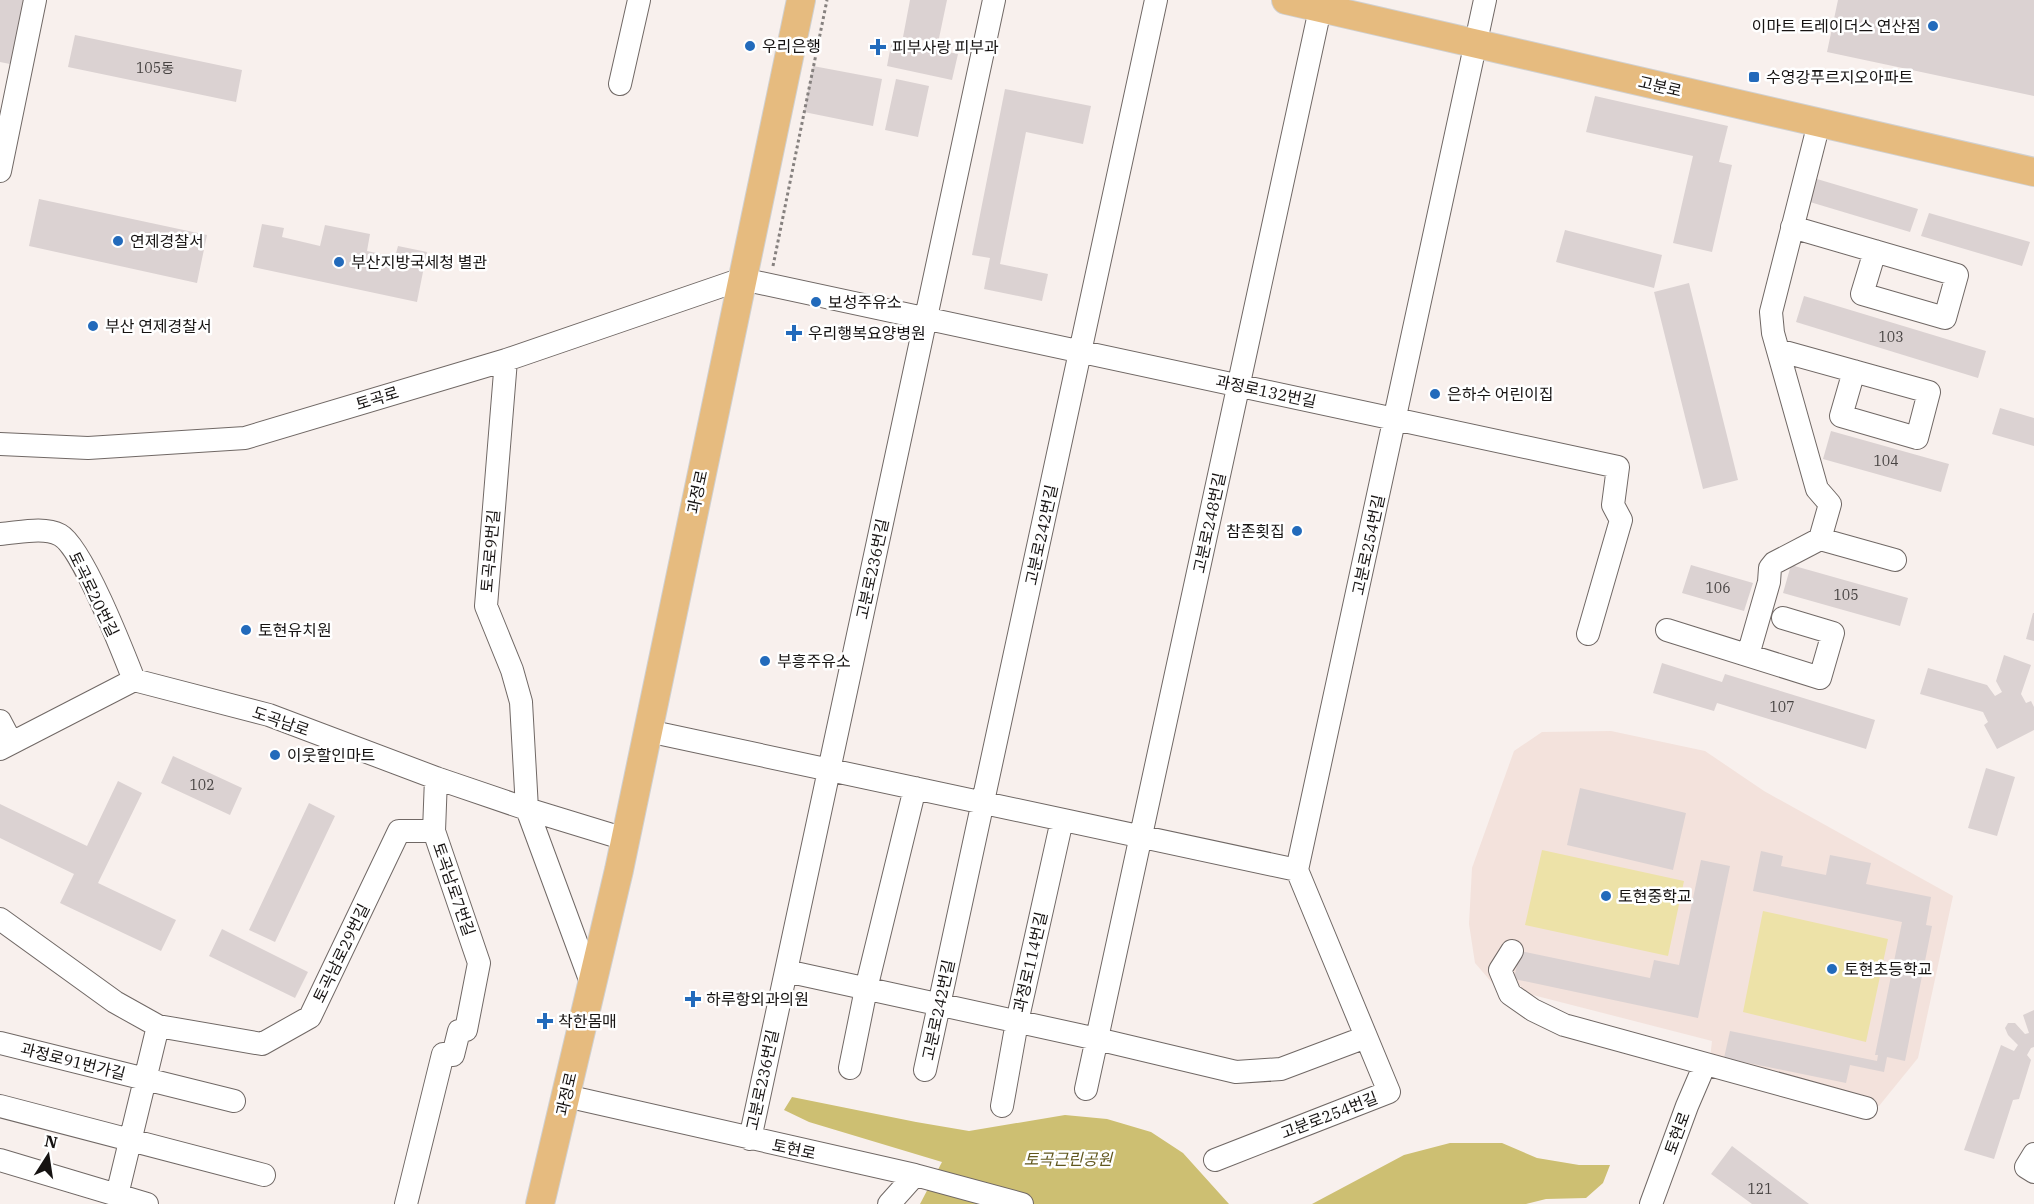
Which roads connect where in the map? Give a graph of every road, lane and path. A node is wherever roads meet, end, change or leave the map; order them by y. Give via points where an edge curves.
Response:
1 (35, 0) edge
2 (639, 0) edge
3 (801, 0) edge
4 (828, 0) edge
5 (994, 0) edge
6 (1156, 0) edge
7 (1286, 0) edge
8 (1485, 0) edge
9 (1321, 4) edge
10 (1476, 44) junction
11 (620, 84) dead end
12 (1819, 123) junction
13 (0, 171) edge
14 (2034, 172) edge
15 (1792, 227) junction
16 (1875, 251) dead end
17 (771, 274) dead end
18 (741, 279) junction
19 (926, 318) junction
20 (1778, 350) junction
21 (1081, 351) junction
22 (506, 360) junction
23 (1854, 371) dead end
24 (1239, 385) junction
25 (1395, 419) junction
26 (0, 444) edge
27 (0, 534) edge
28 (1820, 539) junction
29 (1895, 560) dead end
30 (1783, 618) dead end
31 (1667, 630) dead end
32 (1588, 634) dead end
33 (1748, 655) junction
34 (134, 680) junction
35 (0, 721) edge
36 (648, 731) junction
37 (5, 745) edge
38 (829, 770) junction
39 (436, 778) junction
40 (915, 788) junction
41 (983, 803) junction
42 (527, 809) junction
43 (1062, 820) junction
44 (434, 831) junction
45 (1141, 837) junction
46 (625, 839) junction
47 (1298, 870) junction
48 (0, 919) edge
49 (1512, 951) dead end
50 (786, 972) junction
51 (592, 984) junction
52 (866, 989) junction
53 (939, 1005) junction
54 (1017, 1022) junction
55 (158, 1026) junction
56 (1366, 1037) junction
57 (1097, 1039) junction
58 (0, 1043) edge
59 (1705, 1064) junction
60 (850, 1068) dead end
61 (926, 1070) dead end
62 (146, 1078) junction
63 (1086, 1089) dead end
64 (566, 1096) junction
65 (234, 1101) dead end
66 (0, 1106) edge
67 (1002, 1106) dead end
68 (1866, 1108) dead end
69 (750, 1139) junction
70 (131, 1140) junction
71 (2034, 1154) edge
72 (0, 1160) edge
73 (1215, 1160) dead end
74 (2034, 1172) edge
75 (264, 1175) dead end
76 (915, 1175) junction
77 (117, 1195) junction
78 (147, 1204) edge
79 (406, 1204) edge
80 (540, 1204) edge
81 (889, 1204) edge
82 (1022, 1204) edge
83 (1651, 1204) edge

1 - 13 street
2 - 11 street
3 - 18 main road, 과정로
4 - 17 path
5 - 19 street, 고분로236번길
6 - 21 street, 고분로242번길
7 - 9 main road, 고분로
8 - 10 street, 고분로254번길
9 - 10 main road, 고분로
9 - 24 street, 고분로248번길
10 - 12 main road, 고분로
10 - 25 street, 고분로254번길
12 - 14 main road, 고분로
12 - 15 street
15 - 16 street
15 - 20 street via 1771,312
18 - 19 street, 과정로132번길
18 - 22 street, 토곡로
18 - 36 main road, 과정로
19 - 21 street, 과정로132번길
19 - 38 street, 고분로236번길
20 - 23 street
20 - 28 street via 1817,489 1830,504
21 - 24 street, 과정로132번길
21 - 41 street, 고분로242번길
22 - 26 street, 토곡로 via 245,438 88,448
22 - 42 street, 토곡로9번길 via 486,606 521,702
24 - 25 street, 과정로132번길
24 - 45 street, 고분로248번길
25 - 32 street, 과정로132번길 via 1618,467 1613,505 1621,520
25 - 47 street, 고분로254번길
27 - 34 street, 토곡로20번길 via 47,530 61,535 73,548 100,599
28 - 29 street
28 - 33 street via 1770,568
30 - 33 street via 1833,633 1820,678
31 - 33 street
34 - 37 street
34 - 39 street, 도곡남로 via 269,715
35 - 37 street
36 - 38 street
36 - 46 main road, 과정로
38 - 40 street
38 - 50 street, 고분로236번길
39 - 42 street, 도곡남로
39 - 44 street, 토곡남로7번길
40 - 41 street
40 - 52 street
41 - 43 street
41 - 53 street, 고분로242번길
42 - 46 street, 도곡남로
42 - 51 street
43 - 45 street
43 - 54 street, 과정로114번길
44 - 55 street, 토곡남로29번길 via 399,831 310,1017 262,1044
44 - 79 street, 토곡남로7번길 via 479,963 466,1030 459,1031 453,1054 442,1054
45 - 47 street
45 - 57 street, 고분로248번길
46 - 51 main road, 과정로
47 - 56 street, 고분로254번길
48 - 55 street, 토곡남로29번길 via 115,1002
49 - 59 street via 1500,970 1510,994 1533,1010 1564,1025
50 - 52 street
50 - 69 street, 고분로236번길
51 - 64 main road, 과정로
52 - 53 street
52 - 60 street
53 - 54 street
53 - 61 street, 고분로242번길
54 - 57 street
54 - 67 street, 과정로114번길
55 - 62 street, 과정로91번가길
56 - 57 street via 1281,1069 1236,1072
56 - 73 street, 고분로254번길 via 1389,1092
57 - 63 street, 고분로248번길
58 - 62 street, 과정로91번가길
59 - 68 street
59 - 83 street, 토현로
62 - 65 street, 과정로91번가길
62 - 70 street, 과정로91번가길
64 - 69 street, 토현로
64 - 80 main road, 과정로
66 - 70 street
69 - 76 street, 토현로
70 - 75 street
70 - 77 street, 과정로91번가길
71 - 74 street via 2026,1167
72 - 77 street
76 - 81 street
76 - 82 street, 토현로
77 - 78 street

